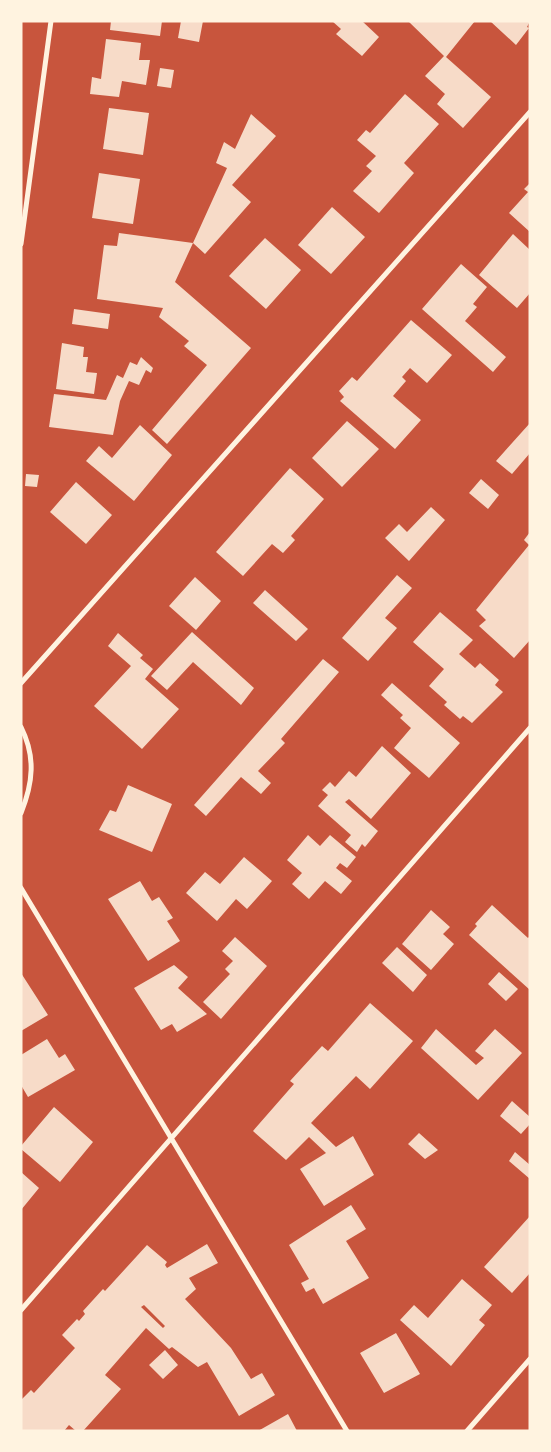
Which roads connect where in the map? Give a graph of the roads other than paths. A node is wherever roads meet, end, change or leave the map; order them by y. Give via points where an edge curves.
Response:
1 (51, 21) edge
2 (530, 112) edge
3 (21, 244) edge
4 (21, 683) edge
5 (21, 727) edge
6 (530, 728) edge
7 (21, 812) edge
8 (21, 888) edge
9 (171, 1139) junction
10 (21, 1310) edge
11 (530, 1359) edge
12 (347, 1431) edge
13 (466, 1431) edge

1 - 3 street
2 - 4 street
5 - 7 street via 32,758 31,790
6 - 9 street
8 - 9 street
9 - 10 street
9 - 12 street
11 - 13 street

